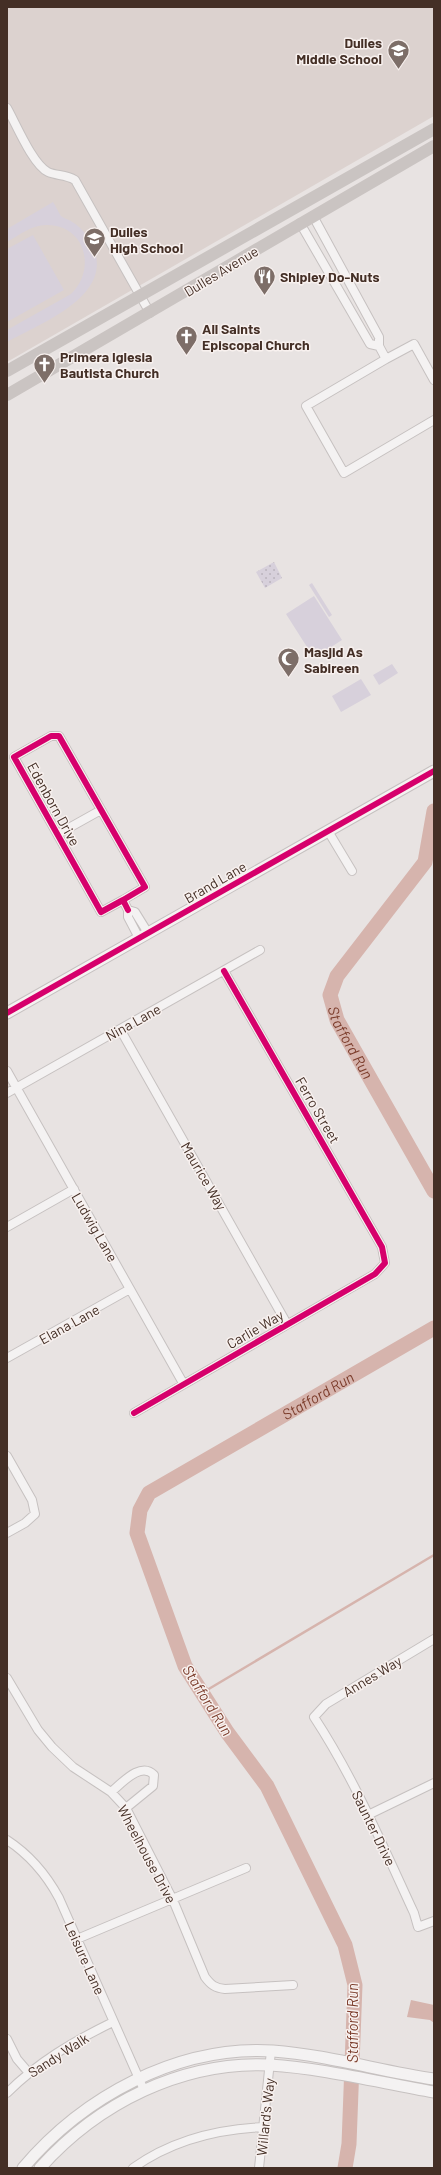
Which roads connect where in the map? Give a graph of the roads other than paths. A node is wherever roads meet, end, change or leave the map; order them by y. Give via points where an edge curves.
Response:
1 (7, 108) edge
2 (434, 128) edge
3 (434, 146) edge
4 (313, 216) junction
5 (300, 223) junction
6 (140, 295) junction
7 (150, 313) junction
8 (379, 346) junction
9 (386, 360) junction
10 (7, 371) edge
11 (434, 380) edge
12 (7, 395) edge
13 (434, 420) edge
14 (434, 771) edge
15 (101, 810) junction
16 (328, 831) junction
17 (58, 834) junction
18 (352, 871) dead end
19 (123, 900) junction
20 (144, 936) junction
21 (260, 950) dead end
22 (224, 971) junction
23 (7, 1013) edge
24 (120, 1029) junction
25 (7, 1071) edge
26 (16, 1088) junction
27 (7, 1093) edge
28 (74, 1189) junction
29 (7, 1227) edge
30 (385, 1263) joint
31 (130, 1289) junction
32 (287, 1324) junction
33 (7, 1358) edge
34 (184, 1383) junction
35 (134, 1413) dead end
36 (7, 1456) edge
37 (7, 1533) edge
38 (434, 1639) edge
39 (7, 1678) edge
40 (314, 1717) joint
41 (434, 1783) edge
42 (111, 1792) junction
43 (126, 1808) junction
44 (368, 1815) junction
45 (7, 1840) edge
46 (246, 1868) dead end
47 (173, 1900) junction
48 (434, 1921) edge
49 (77, 1939) junction
50 (293, 1986) dead end
51 (113, 2022) junction
52 (7, 2039) edge
53 (271, 2051) junction
54 (270, 2065) junction
55 (29, 2073) junction
56 (139, 2078) junction
57 (434, 2079) edge
58 (144, 2090) junction
59 (434, 2092) edge
60 (7, 2093) edge
61 (264, 2128) junction
62 (27, 2167) edge
63 (40, 2168) edge
64 (133, 2168) edge
65 (259, 2168) edge

1 - 6 street via 39,165 48,172 66,174 75,180
2 - 6 main road, Dulles Avenue
3 - 4 main road, Dulles Avenue
4 - 5 main road, Dulles Avenue
4 - 8 street via 379,337
5 - 7 main road, Dulles Avenue
5 - 8 street via 370,344
6 - 7 street
6 - 10 main road, Dulles Avenue
7 - 12 main road, Dulles Avenue
8 - 9 street
9 - 11 street via 414,344
9 - 13 street via 306,406 344,473
14 - 16 street, Brand Lane
15 - 17 street, Edenborn Drive
15 - 17 street, Edenborn Drive via 58,736 51,736 14,757
15 - 19 street, Edenborn Drive via 145,887
16 - 18 street
16 - 20 street, Brand Lane
17 - 19 street, Edenborn Drive via 101,912
19 - 20 street via 128,917
20 - 23 street, Brand Lane
21 - 22 street, Nina Lane
22 - 24 street, Nina Lane
22 - 30 street, Ferro Street via 382,1247
24 - 26 street, Nina Lane
24 - 32 street, Maurice Way
25 - 26 street, Ludwig Lane
26 - 27 street, Nina Lane
26 - 28 street, Ludwig Lane
28 - 29 street
28 - 31 street, Ludwig Lane
30 - 32 street, Carlie Way via 375,1274
31 - 33 street, Elana Lane
31 - 34 street, Ludwig Lane
32 - 34 street, Carlie Way
34 - 35 street, Carlie Way
36 - 37 street via 32,1500 35,1514
38 - 40 street, Annes Way via 326,1704
39 - 42 street, Wheelhouse Drive via 38,1730 52,1747 73,1767
40 - 44 street, Saunter Drive via 338,1756
41 - 44 street
42 - 43 street, Wheelhouse Drive
42 - 43 street via 135,1773 143,1769 150,1770 154,1775 153,1786
43 - 47 street, Wheelhouse Drive
44 - 48 street, Saunter Drive via 414,1913 418,1928
45 - 49 street, Leisure Lane via 30,1857 48,1879
46 - 47 street
47 - 49 street
47 - 50 street, Wheelhouse Drive via 210,1984 225,1989
49 - 51 street, Leisure Lane
51 - 55 street, Sandy Walk via 69,2044
51 - 56 street, Leisure Lane
52 - 55 street via 17,2059
53 - 54 street, Willard's Way
53 - 56 street via 199,2058
53 - 57 street
54 - 58 street via 208,2070 162,2082
54 - 59 street
54 - 61 street, Willard's Way
55 - 60 street, Sandy Walk
56 - 58 street, Leisure Lane
56 - 62 street via 120,2087 69,2122
58 - 63 street via 105,2111
61 - 64 street via 218,2131 185,2140
61 - 65 street, Willard's Way

